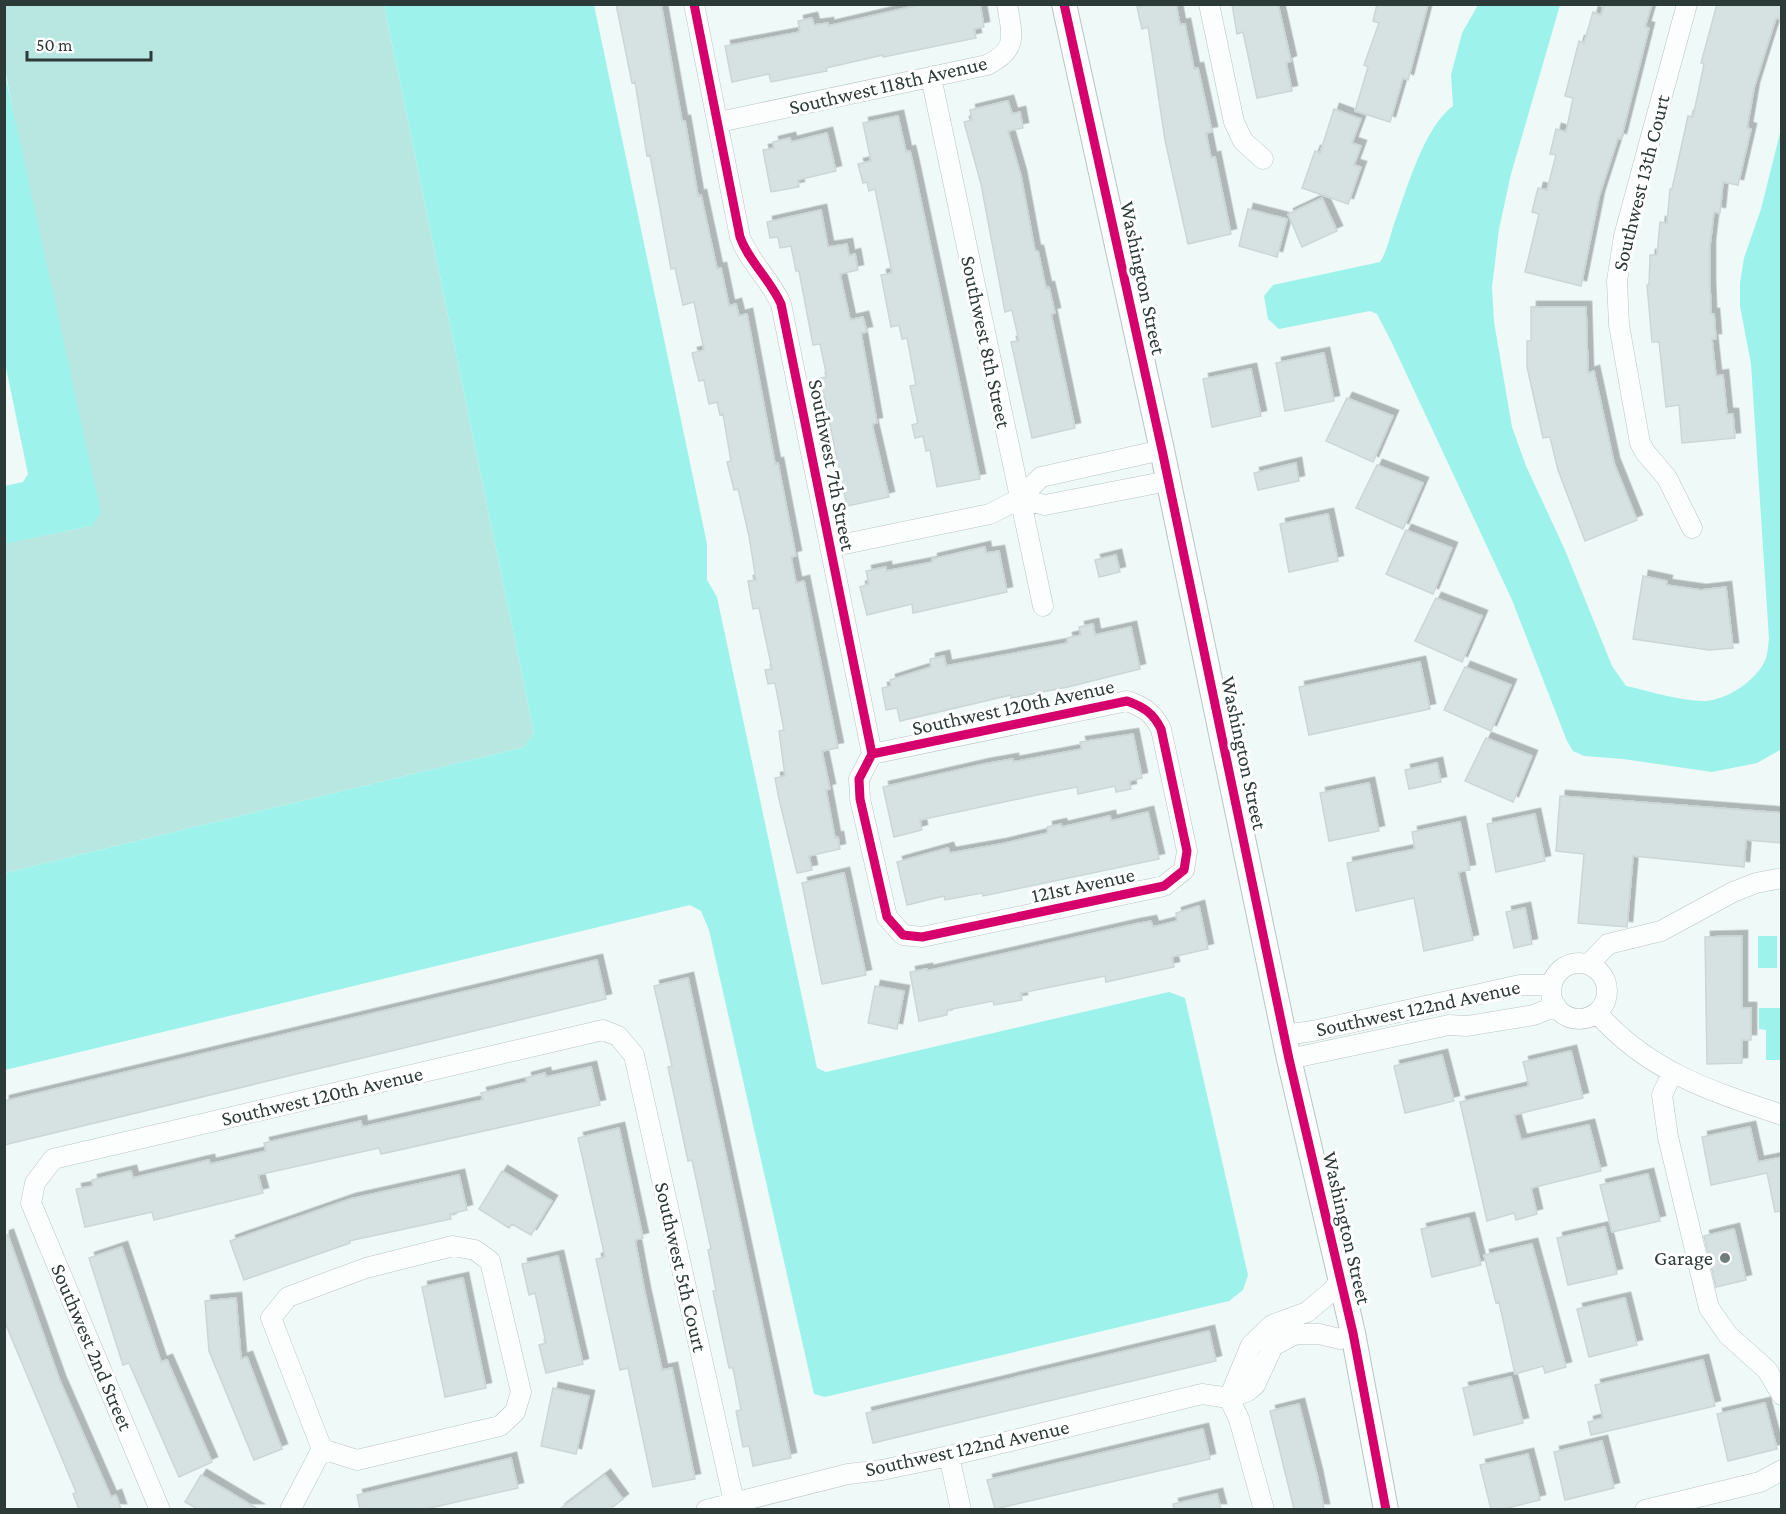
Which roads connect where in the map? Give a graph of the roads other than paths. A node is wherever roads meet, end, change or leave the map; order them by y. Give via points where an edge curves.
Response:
1 (694, 4) edge
2 (1007, 4) edge
3 (1064, 4) edge
4 (1209, 4) edge
5 (1688, 4) edge
6 (931, 77) junction
7 (719, 122) junction
8 (1263, 159) dead end
9 (1162, 450) junction
10 (1168, 481) junction
11 (1018, 499) junction
12 (1692, 528) dead end
13 (830, 547) junction
14 (1043, 606) dead end
15 (873, 754) junction
16 (1172, 789) joint
17 (1782, 878) edge
18 (1589, 964) junction
19 (1552, 986) junction
20 (1552, 1009) junction
21 (1597, 1013) junction
22 (1359, 1020) junction
23 (1284, 1035) junction
24 (618, 1036) joint
25 (1364, 1043) junction
26 (1288, 1059) junction
27 (1672, 1074) junction
28 (1782, 1115) edge
29 (35, 1183) joint
30 (1341, 1279) junction
31 (1353, 1333) junction
32 (1782, 1395) edge
33 (1229, 1398) junction
34 (322, 1449) junction
35 (949, 1456) junction
36 (1782, 1470) edge
37 (779, 1501) edge
38 (734, 1502) junction
39 (160, 1509) edge
40 (290, 1509) edge
41 (706, 1509) edge
42 (961, 1509) edge
43 (1264, 1509) edge
44 (1386, 1509) edge
45 (1645, 1509) edge

1 - 7 street, Southwest 7th Street
2 - 6 street, Southwest 118th Avenue via 1013,38 1009,50 987,65
3 - 9 street, Washington Street
4 - 8 street via 1234,122 1243,141
5 - 12 street, Southwest 13th Court via 1624,236 1617,281 1619,325 1640,443 1667,478
6 - 7 street, Southwest 118th Avenue
6 - 11 street, Southwest 8th Street
7 - 13 street, Southwest 7th Street via 740,237 781,303
9 - 10 street, Washington Street
9 - 11 street via 1041,477
10 - 11 street via 1045,505
10 - 23 street, Washington Street
11 - 13 street via 990,514
11 - 14 street, Southwest 8th Street
13 - 15 street, Southwest 7th Street
15 - 16 street, Southwest 120th Avenue via 1127,701 1154,715 1161,729
15 - 16 street, 121st Avenue via 860,779 860,799 887,916 903,935 922,937 1164,886 1184,870 1187,850
17 - 18 street via 1733,892 1661,931 1608,944
18 - 19 street via 1565,966
18 - 21 street via 1602,974 1607,988 1605,1003
19 - 20 street
19 - 22 street, Southwest 122nd Avenue via 1520,985
20 - 21 street via 1578,1019
20 - 25 street, Southwest 122nd Avenue
21 - 27 street via 1619,1035
22 - 23 street, Southwest 122nd Avenue
22 - 25 street
23 - 26 street, Washington Street
24 - 29 street, Southwest 120th Avenue via 603,1030 53,1159
24 - 38 street, Southwest 5th Court via 634,1055
25 - 26 street, Southwest 122nd Avenue
26 - 30 street, Washington Street
27 - 28 street via 1703,1089
27 - 32 street via 1662,1095 1668,1137 1709,1308 1728,1335 1767,1370
29 - 39 street, Southwest 2nd Street via 32,1203
30 - 31 street, Washington Street
30 - 33 street via 1307,1312 1272,1325 1251,1345
31 - 33 street via 1340,1339 1296,1334 1273,1346 1255,1385
31 - 44 street, Washington Street
33 - 35 street, Southwest 122nd Avenue via 1202,1394
33 - 43 street via 1239,1419
34 - 34 street via 271,1318 288,1297 366,1268 453,1246 475,1250 490,1261 521,1392 515,1412 500,1426 357,1460
34 - 40 street
35 - 37 street, Southwest 122nd Avenue via 848,1474
35 - 42 street
36 - 45 street via 1760,1482
37 - 38 street, Southwest 122nd Avenue
38 - 41 street, Southwest 122nd Avenue

